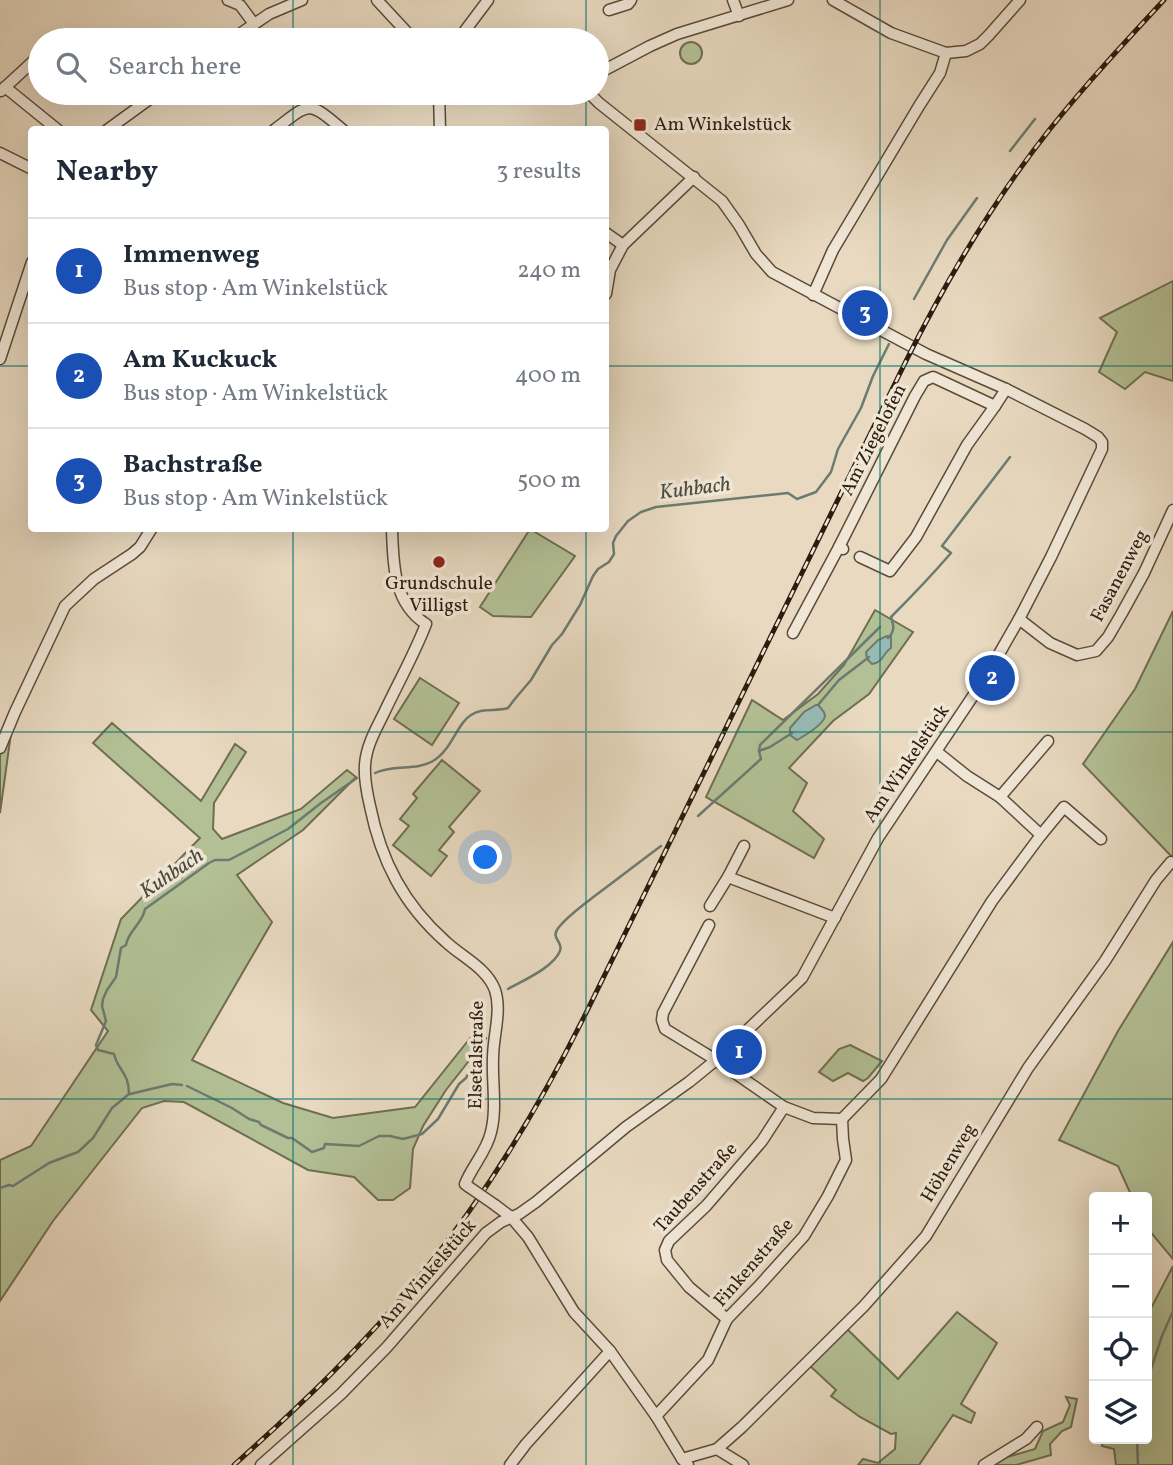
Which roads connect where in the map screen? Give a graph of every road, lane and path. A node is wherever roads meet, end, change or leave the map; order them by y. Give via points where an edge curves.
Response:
1 (228, 0) edge
2 (302, 0) edge
3 (377, 0) edge
4 (488, 0) edge
5 (631, 0) edge
6 (733, 0) edge
7 (788, 0) edge
8 (833, 0) edge
9 (1020, 0) edge
10 (609, 10) dead end
11 (739, 16) junction
12 (254, 24) junction
13 (248, 28) edge
14 (403, 28) edge
15 (467, 28) edge
16 (946, 53) junction
17 (28, 66) edge
18 (609, 68) edge
19 (3, 89) edge
20 (141, 105) edge
21 (439, 105) edge
22 (602, 105) edge
23 (53, 126) edge
24 (113, 126) edge
25 (279, 126) edge
26 (338, 126) edge
27 (440, 126) edge
28 (0, 153) edge
29 (28, 167) edge
30 (694, 177) junction
31 (609, 235) edge
32 (623, 245) junction
33 (28, 274) edge
34 (609, 276) edge
35 (813, 295) junction
36 (0, 359) edge
37 (1006, 388) junction
38 (995, 406) junction
39 (1173, 510) edge
40 (149, 532) edge
41 (392, 532) edge
42 (860, 557) dead end
43 (1019, 619) junction
44 (793, 633) dead end
45 (1048, 741) dead end
46 (0, 748) edge
47 (937, 752) junction
48 (1000, 797) junction
49 (1041, 835) junction
50 (1101, 839) dead end
51 (744, 846) dead end
52 (1171, 862) edge
53 (728, 877) junction
54 (710, 906) dead end
55 (835, 918) junction
56 (709, 925) dead end
57 (716, 1060) junction
58 (784, 1107) junction
59 (842, 1119) junction
60 (510, 1217) junction
61 (727, 1318) junction
62 (610, 1351) junction
63 (656, 1416) junction
64 (1037, 1427) dead end
65 (717, 1449) junction
66 (685, 1462) edge
67 (261, 1465) edge
68 (510, 1465) edge
69 (743, 1465) edge
70 (984, 1465) edge

1 - 12 street via 240,5
2 - 12 street
3 - 14 street
4 - 15 street
5 - 10 street
6 - 11 street
7 - 11 street
8 - 16 street via 891,33
9 - 16 street via 980,44
11 - 18 street via 677,34
12 - 13 street
16 - 35 street via 940,73 833,250
17 - 19 street
19 - 23 street
20 - 24 street
21 - 27 street
22 - 30 street, Am Winkelstück
25 - 26 street via 308,108 322,112
28 - 29 street
30 - 32 street
30 - 35 street, Am Winkelstück via 722,201 765,265
31 - 32 street
32 - 34 street
33 - 36 street
35 - 37 street, Am Winkelstück via 926,354
37 - 38 street
37 - 43 street, Am Winkelstück via 1102,442 1090,477
38 - 42 street via 967,445 916,537 890,571
38 - 44 street, Am Ziegelofen via 933,377 925,381 842,548
39 - 43 street, Fasanenweg via 1127,603 1096,651 1077,655 1050,643
40 - 46 street via 132,555 94,579 65,606
41 - 60 street, Elsetalstraße, bridge via 399,590 414,615 426,624 370,740 365,780 376,833 395,880 427,924 478,967 495,991 493,1120 488,1142 467,1185
43 - 47 street, Am Winkelstück
45 - 48 street
47 - 48 street
47 - 55 street, Am Winkelstück via 865,859
48 - 49 street
49 - 50 street via 1064,807
49 - 59 street via 992,901 881,1079
51 - 53 street
52 - 65 street, Höhenweg via 1028,1068 926,1236 864,1306
53 - 54 street
53 - 55 street
55 - 57 street, Am Winkelstück via 802,978
56 - 57 street via 662,1020 665,1029
57 - 58 street
57 - 60 street, Am Winkelstück via 526,1210
58 - 59 street via 813,1118
58 - 61 street, Taubenstraße via 762,1141 665,1250 667,1260 689,1287
59 - 61 street, Finkenstraße via 846,1160 828,1196 804,1236
60 - 62 street, Elsetalstraße via 528,1237 574,1312
60 - 67 street, Am Winkelstück via 486,1233 341,1394
61 - 63 street, Finkenstraße via 708,1360
62 - 63 street, Elsetalstraße
62 - 68 street
63 - 66 street, Elsetalstraße
64 - 70 street
65 - 66 street, Elsetalstraße
65 - 69 street

